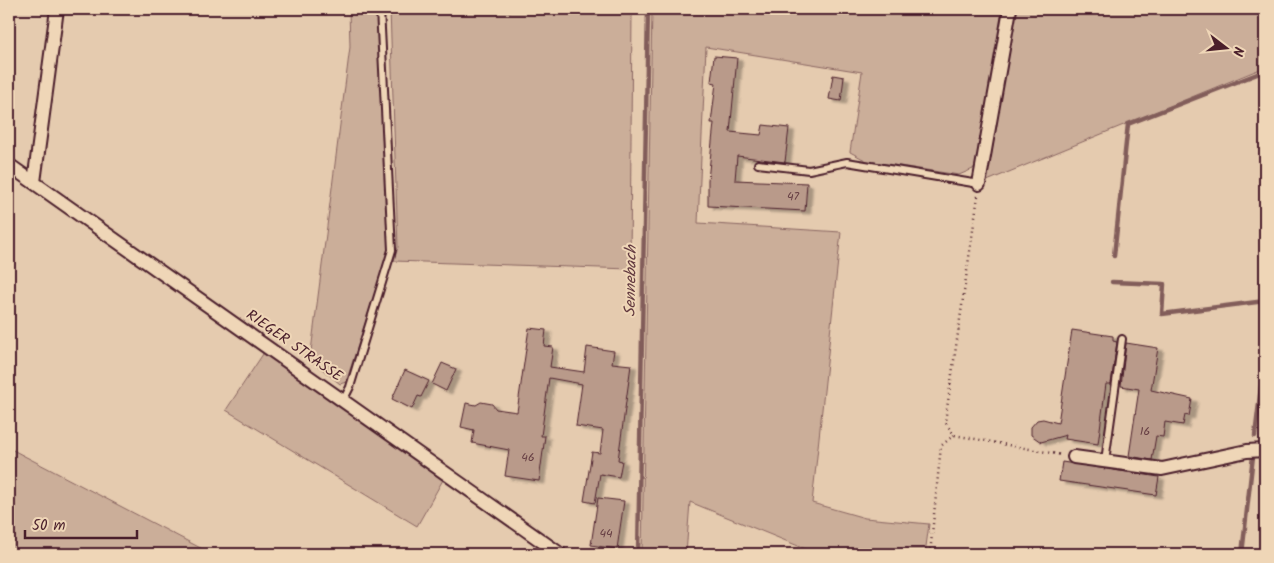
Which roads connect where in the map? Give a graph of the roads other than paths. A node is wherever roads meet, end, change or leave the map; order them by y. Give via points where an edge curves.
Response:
1 (58, 9) edge
2 (380, 9) edge
3 (1010, 9) edge
4 (758, 164) dead end
5 (9, 165) edge
6 (34, 182) junction
7 (980, 184) joint
8 (1122, 339) dead end
9 (343, 401) junction
10 (1265, 450) edge
11 (1074, 457) road end
12 (1105, 461) junction
13 (560, 554) edge

1 - 6 street
2 - 9 lane via 392,250
3 - 7 street
4 - 7 lane via 809,170 847,162
5 - 6 street, RIEGER STRASSE
6 - 9 street, RIEGER STRASSE
8 - 12 lane
9 - 13 street, RIEGER STRASSE
10 - 12 street via 1162,469
11 - 12 street

